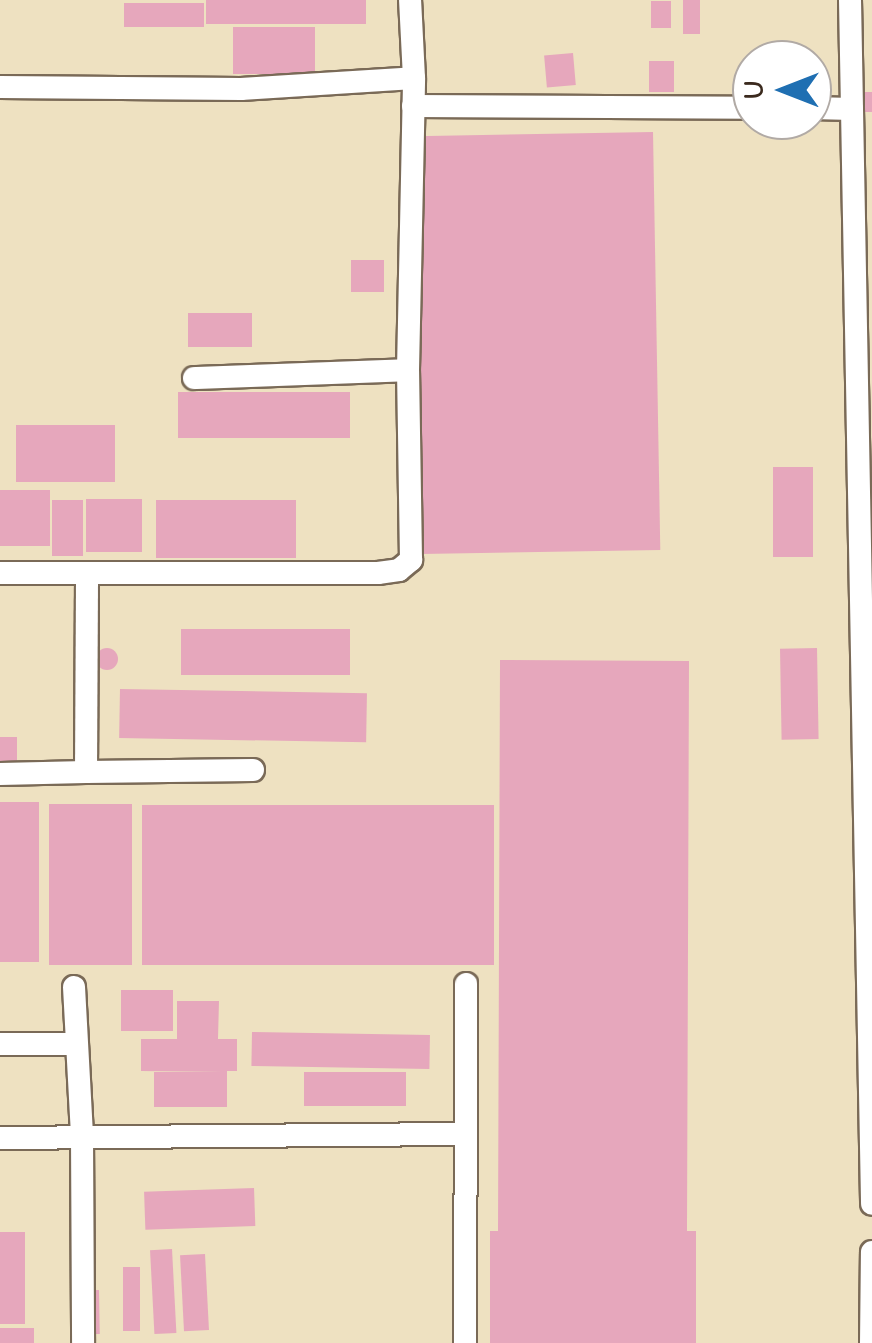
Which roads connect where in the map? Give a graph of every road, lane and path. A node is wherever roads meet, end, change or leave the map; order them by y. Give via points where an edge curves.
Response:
1 (410, 0) edge
2 (850, 0) edge
3 (861, 39) edge
4 (414, 78) junction
5 (0, 87) edge
6 (413, 106) junction
7 (732, 108) edge
8 (832, 108) edge
9 (852, 109) junction
10 (408, 370) junction
11 (194, 378) dead end
12 (0, 573) edge
13 (87, 573) junction
14 (254, 770) dead end
15 (86, 772) junction
16 (0, 774) edge
17 (466, 984) dead end
18 (74, 987) dead end
19 (0, 1044) edge
20 (76, 1044) junction
21 (466, 1134) junction
22 (82, 1136) junction
23 (0, 1138) edge
24 (871, 1142) edge
25 (872, 1204) edge
26 (872, 1252) edge
27 (84, 1343) edge
28 (465, 1343) edge
29 (871, 1343) edge

1 - 4 lane
2 - 3 lane
3 - 9 lane
4 - 5 lane via 241,89
4 - 6 lane
6 - 7 lane
6 - 10 lane
8 - 9 lane
9 - 24 lane
10 - 11 lane
10 - 13 lane via 411,560 398,570
12 - 13 lane
13 - 15 lane
14 - 15 lane
15 - 16 lane
17 - 21 lane
18 - 20 lane
19 - 20 lane
20 - 22 lane
21 - 22 lane
21 - 28 lane
22 - 23 lane
22 - 27 lane
24 - 25 lane
26 - 29 lane

